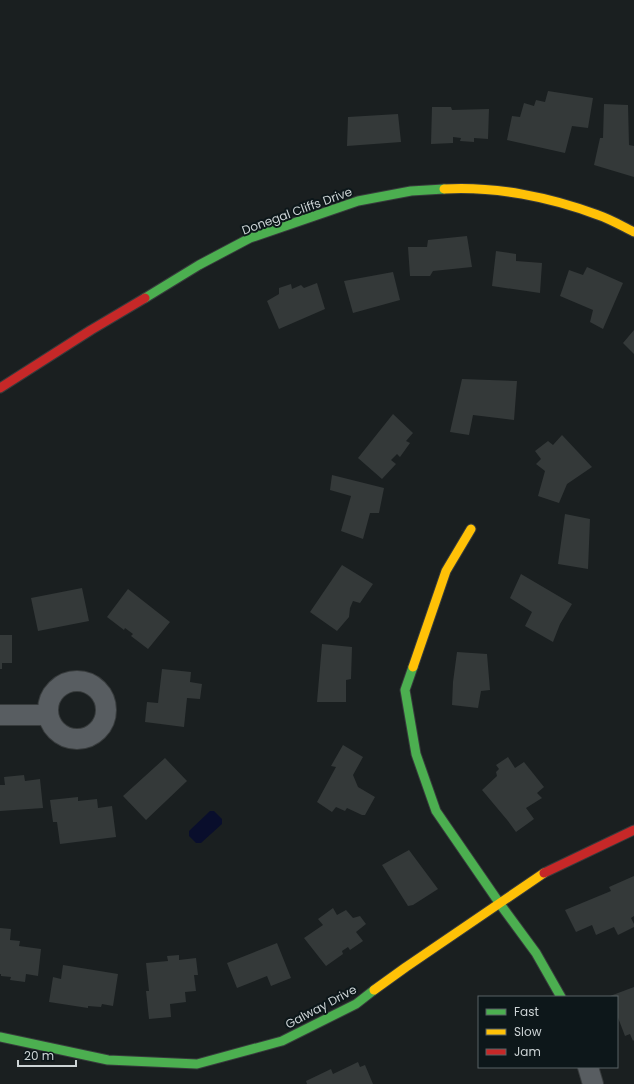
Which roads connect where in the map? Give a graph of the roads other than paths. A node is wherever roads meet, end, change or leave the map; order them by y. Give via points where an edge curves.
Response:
1 (634, 232) edge
2 (0, 388) edge
3 (471, 528) dead end
4 (0, 715) edge
5 (48, 715) dead end
6 (634, 830) edge
7 (500, 904) junction
8 (560, 996) edge
9 (0, 1037) edge
10 (588, 1068) edge
11 (593, 1084) edge

1 - 2 street, Donegal Cliffs Drive via 599,215 557,202 512,193 464,188 411,191 358,201 250,238 199,265
3 - 7 street via 446,571 405,690 416,754 436,811
4 - 5 street
6 - 7 street, Galway Drive via 547,870
7 - 8 street via 536,953
7 - 9 street, Galway Drive via 356,1004 282,1041 197,1064 108,1060
10 - 11 street

